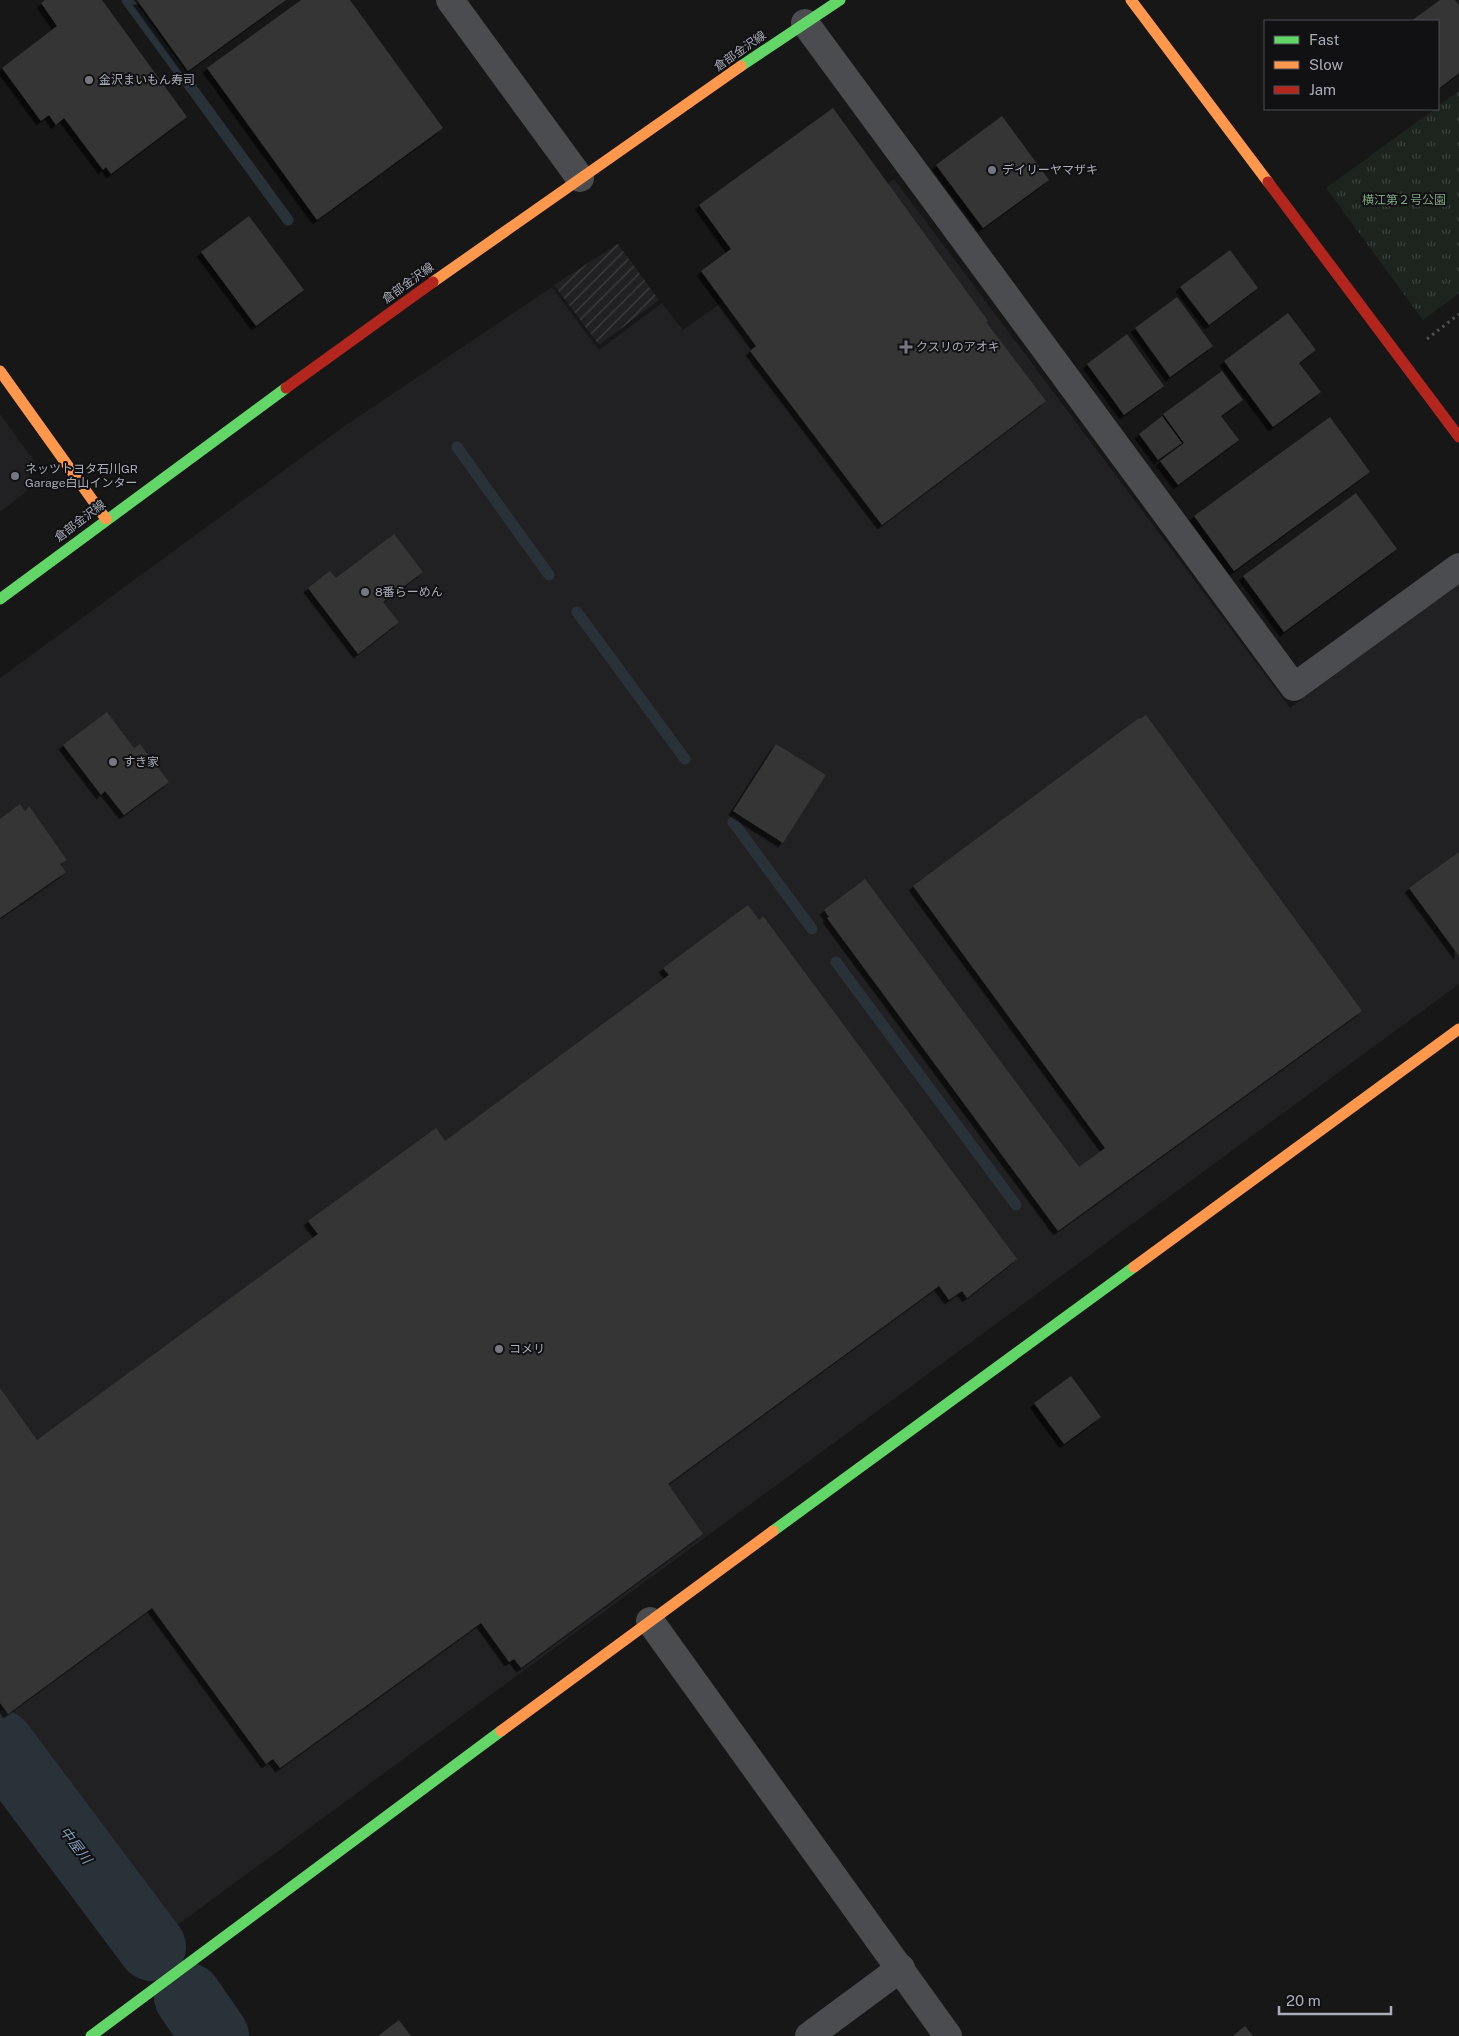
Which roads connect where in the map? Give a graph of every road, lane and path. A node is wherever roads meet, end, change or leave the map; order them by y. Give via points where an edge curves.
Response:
1 (450, 0) edge
2 (840, 0) edge
3 (1131, 0) edge
4 (805, 23) junction
5 (580, 178) junction
6 (1459, 314) edge
7 (1400, 358) junction
8 (0, 372) edge
9 (1459, 438) edge
10 (106, 519) junction
11 (1459, 567) edge
12 (0, 599) edge
13 (1459, 1028) edge
14 (650, 1621) junction
15 (901, 1968) junction
16 (91, 2036) edge
17 (809, 2036) edge
18 (948, 2036) edge

1 - 5 street
2 - 4 street, 倉部金沢線
3 - 7 street
4 - 5 street, 倉部金沢線
4 - 11 street via 1294,687
5 - 10 street, 倉部金沢線
6 - 7 path
7 - 9 street
8 - 10 street
10 - 12 street, 倉部金沢線
13 - 14 street
14 - 15 street
14 - 16 street
15 - 17 street
15 - 18 street

